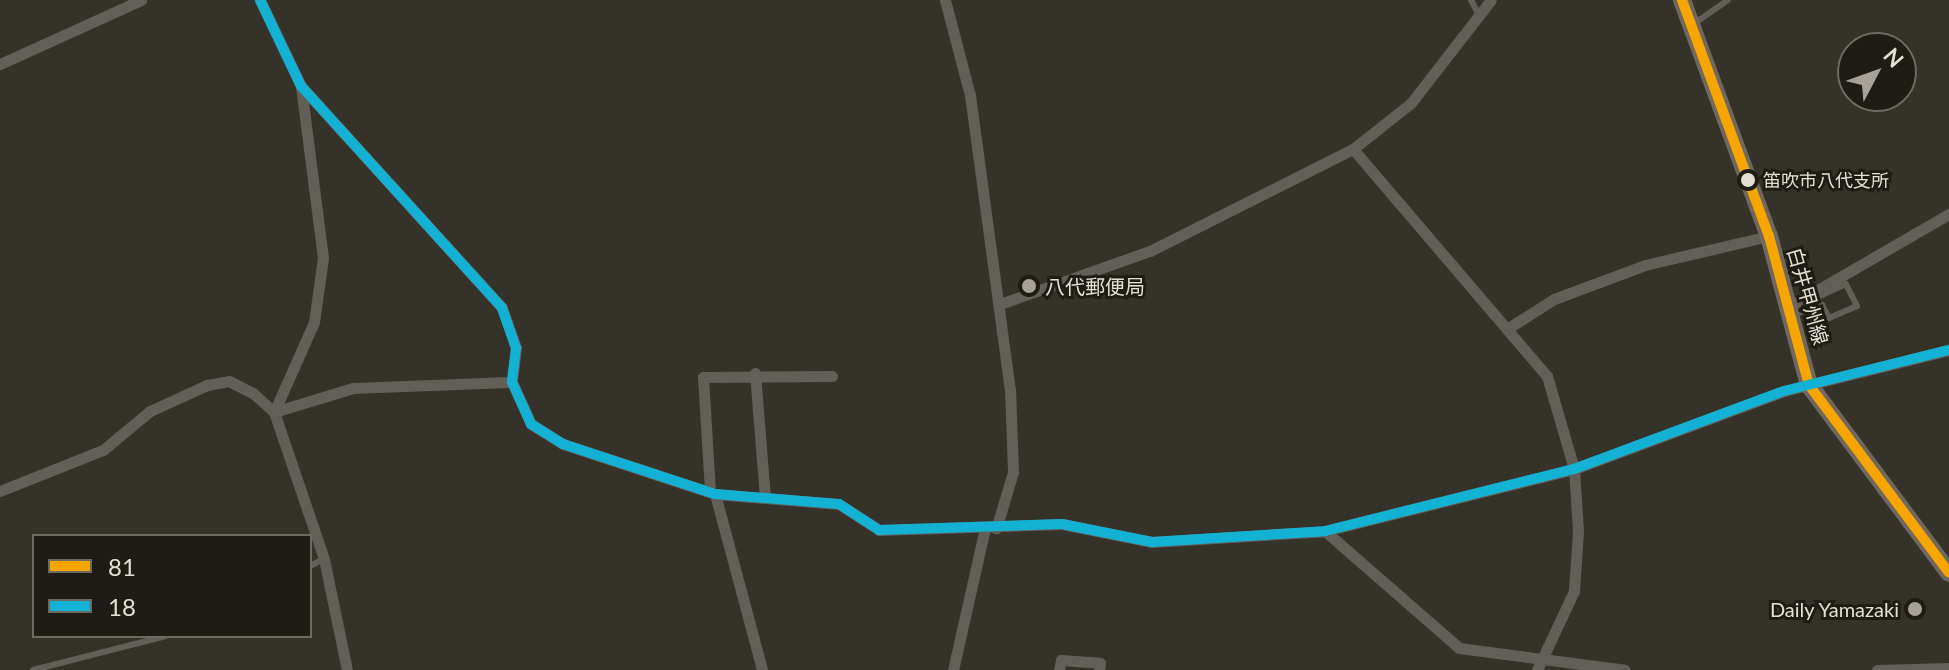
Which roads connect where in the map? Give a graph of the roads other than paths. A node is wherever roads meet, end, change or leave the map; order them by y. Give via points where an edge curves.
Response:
1 (141, 0) edge
2 (260, 0) edge
3 (945, 0) edge
4 (1471, 0) edge
5 (1491, 0) edge
6 (1682, 0) edge
7 (1728, 0) edge
8 (1479, 15) junction
9 (1691, 26) junction
10 (0, 64) edge
11 (301, 86) junction
12 (1353, 149) junction
13 (1949, 214) edge
14 (1769, 236) junction
15 (1000, 304) junction
16 (1791, 310) junction
17 (1510, 327) junction
18 (1949, 350) edge
19 (755, 373) junction
20 (832, 376) dead end
21 (512, 382) junction
22 (1809, 385) junction
23 (274, 412) junction
24 (1574, 469) junction
25 (0, 491) edge
26 (713, 492) junction
27 (765, 498) junction
28 (990, 529) junction
29 (1325, 531) junction
30 (324, 559) junction
31 (312, 565) edge
32 (1949, 573) edge
33 (158, 638) edge
34 (1538, 664) edge
35 (1949, 668) edge
36 (33, 670) edge
37 (347, 670) edge
38 (762, 670) edge
39 (953, 670) edge
40 (1059, 670) edge
41 (1099, 670) edge
42 (1625, 670) edge
43 (1877, 670) edge

1 - 10 street
2 - 11 street
3 - 15 street via 970,95
4 - 8 lane
5 - 8 street
6 - 9 main road, 白井甲州線
7 - 9 lane
8 - 12 street via 1411,103
9 - 14 main road, 白井甲州線
11 - 21 street via 502,308 516,348
11 - 23 street via 323,258 314,322
12 - 15 street via 1150,251
12 - 17 street
13 - 16 street
14 - 16 main road, 白井甲州線
14 - 17 street via 1645,265 1554,299
15 - 28 street via 1013,472
16 - 16 lane via 1846,284 1857,306 1829,318 1822,305
16 - 22 main road, 白井甲州線
17 - 24 street via 1547,376
18 - 22 street
19 - 20 street
19 - 26 street via 703,377
19 - 27 street
21 - 23 street via 353,388
21 - 26 street via 531,424 563,444
22 - 24 street
22 - 32 main road, 白井甲州線
23 - 25 street via 229,381 207,385 150,411 103,450
23 - 30 street
24 - 29 street
24 - 34 street via 1574,591
26 - 27 street
26 - 38 street
27 - 28 street via 839,504 879,530
28 - 29 street via 1062,524 1152,542
28 - 39 street
29 - 34 street via 1459,648
30 - 31 lane
30 - 37 street
33 - 36 lane
34 - 42 street
35 - 43 street
40 - 41 street via 1061,660 1100,663

